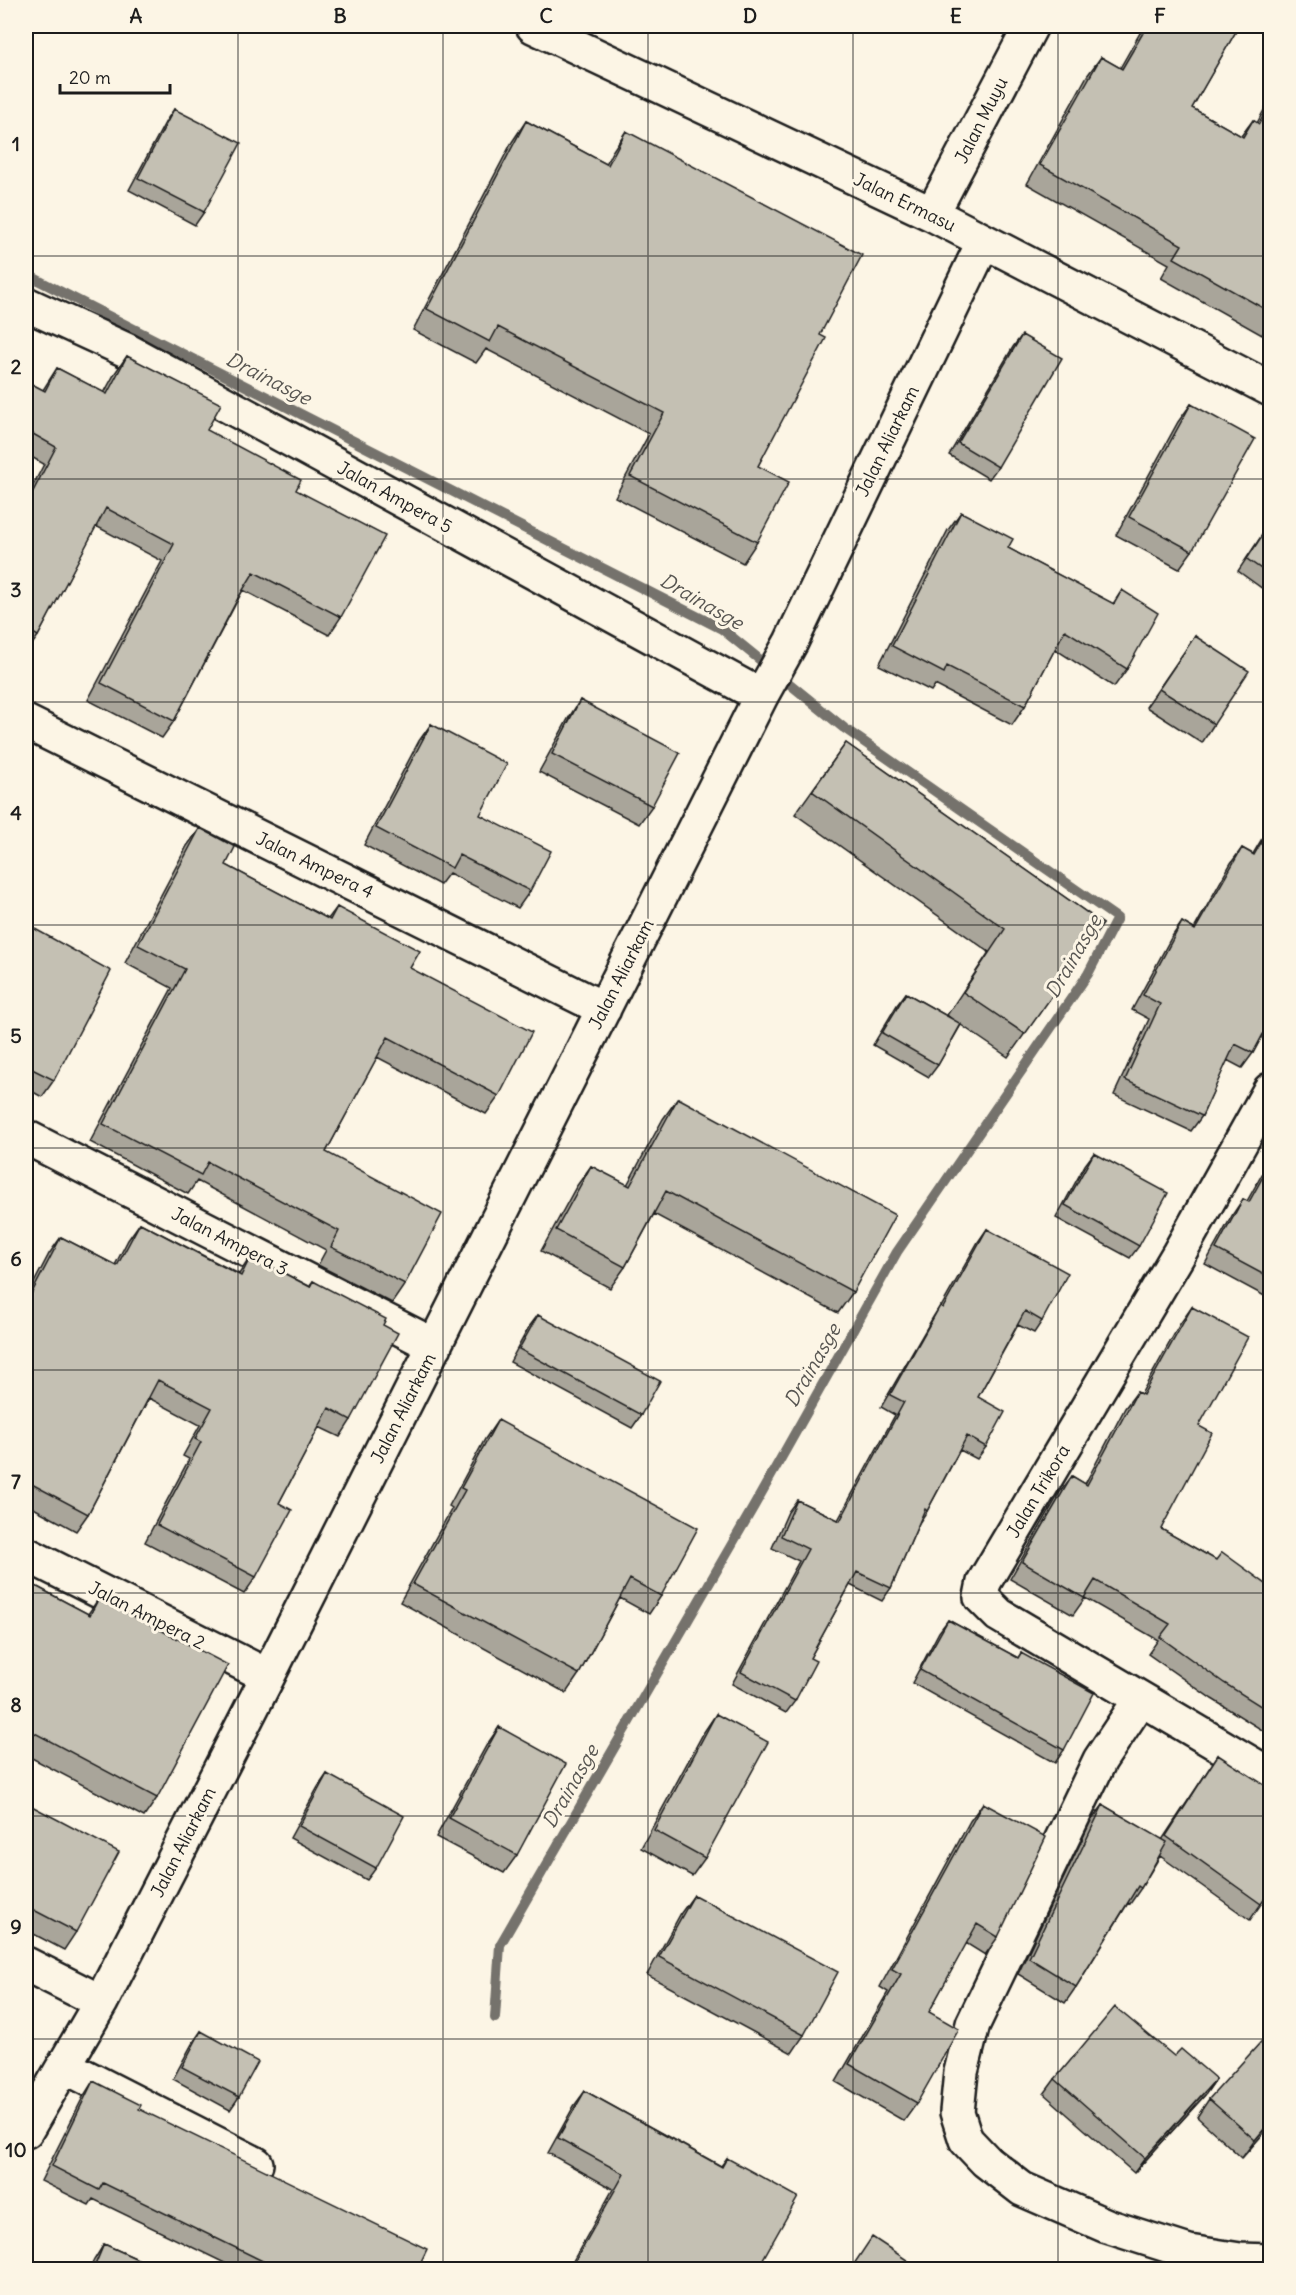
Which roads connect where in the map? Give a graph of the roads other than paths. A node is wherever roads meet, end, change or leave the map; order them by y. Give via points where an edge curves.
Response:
1 (533, 26) edge
2 (1023, 28) edge
3 (579, 35) edge
4 (932, 214) junction
5 (984, 241) junction
6 (26, 304) edge
7 (1270, 389) edge
8 (766, 688) junction
9 (26, 722) edge
10 (604, 1009) junction
11 (1270, 1090) edge
12 (26, 1137) edge
13 (435, 1346) junction
14 (26, 1554) edge
15 (268, 1676) junction
16 (1140, 1700) junction
17 (1270, 1776) edge
18 (26, 1964) edge
19 (101, 2002) junction
20 (64, 2066) junction
21 (26, 2132) edge
22 (256, 2164) edge
23 (1270, 2260) edge

1 - 3 street, Jalan Ermasu
2 - 4 street, Jalan Muyu
3 - 4 street, Jalan Ermasu
4 - 5 street, Jalan Ermasu
5 - 7 street, Jalan Ermasu
5 - 8 street, Jalan Aliarkam
6 - 8 street, Jalan Ampera 5 via 126,350
8 - 10 street, Jalan Aliarkam
9 - 10 street, Jalan Ampera 4
10 - 13 street, Jalan Aliarkam
11 - 16 street, Jalan Trikora via 981,1590 981,1597 999,1615
12 - 13 street, Jalan Ampera 3
13 - 15 street, Jalan Aliarkam
14 - 15 street, Jalan Ampera 2
15 - 19 street, Jalan Aliarkam
16 - 17 street, Jalan Trikora
16 - 23 street via 1100,1760 973,2024 960,2072 957,2112 966,2140 986,2162 1022,2188 1107,2226 1189,2252
18 - 19 street
19 - 20 street, Jalan Aliarkam
20 - 21 street, Jalan Aliarkam
20 - 22 street

